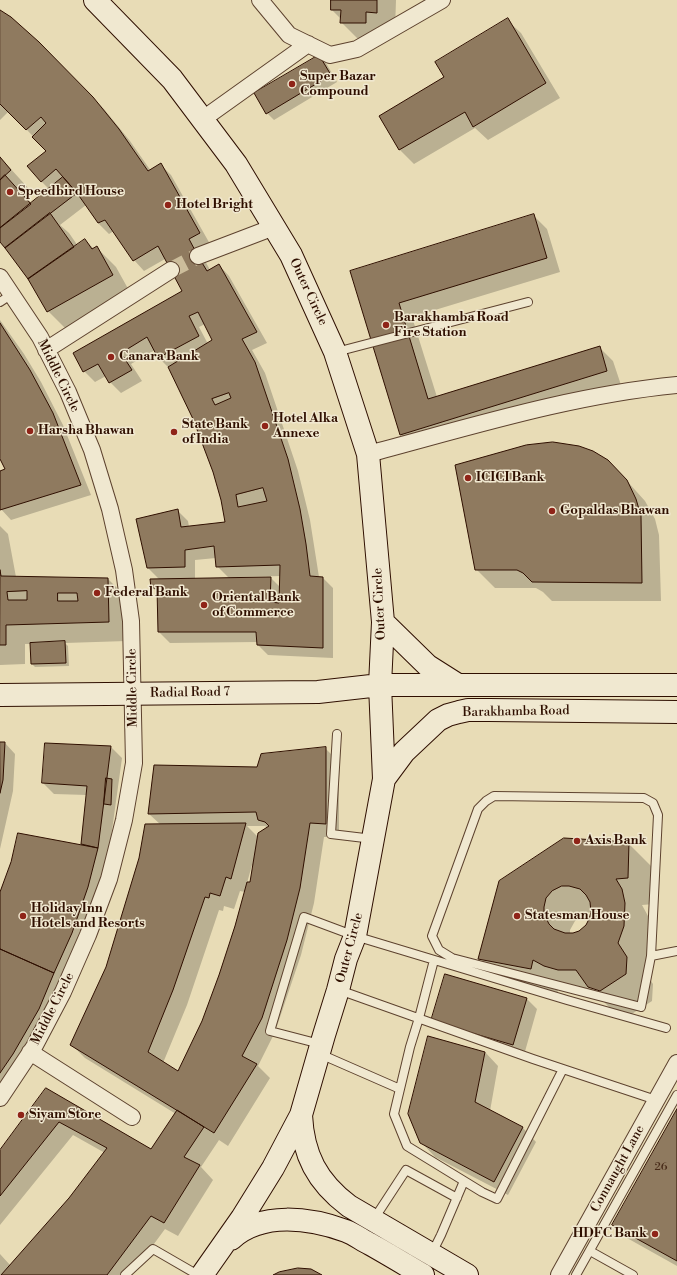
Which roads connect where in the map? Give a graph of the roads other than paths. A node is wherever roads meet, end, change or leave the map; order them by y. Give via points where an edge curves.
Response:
1 (260, 0) edge
2 (442, 0) edge
3 (99, 1) edge
4 (308, 44) junction
5 (203, 119) junction
6 (274, 227) junction
7 (198, 256) tunnel mouth
8 (171, 270) tunnel mouth
9 (0, 277) edge
10 (6, 298) edge
11 (528, 302) dead end
12 (46, 350) junction
13 (335, 352) junction
14 (677, 385) edge
15 (368, 454) junction
16 (383, 622) junction
17 (380, 685) junction
18 (458, 685) junction
19 (677, 685) edge
20 (133, 694) junction
21 (0, 695) edge
22 (677, 712) edge
23 (337, 734) dead end
24 (384, 780) junction
25 (374, 839) junction
26 (355, 936) junction
27 (677, 951) edge
28 (651, 956) junction
29 (434, 960) junction
30 (338, 990) junction
31 (419, 1018) junction
32 (666, 1028) dead end
33 (320, 1049) junction
34 (30, 1052) junction
35 (677, 1063) edge
36 (563, 1069) junction
37 (400, 1089) junction
38 (677, 1096) edge
39 (0, 1098) edge
40 (656, 1100) junction
41 (301, 1115) junction
42 (132, 1117) dead end
43 (464, 1181) junction
44 (457, 1198) junction
45 (373, 1220) junction
46 (219, 1251) junction
47 (590, 1251) junction
48 (432, 1254) junction
49 (125, 1275) edge
50 (198, 1275) edge
51 (202, 1275) edge
52 (423, 1275) edge
53 (467, 1275) edge
54 (558, 1275) edge
55 (576, 1275) edge
56 (633, 1275) edge

1 - 4 street via 289,35
2 - 4 street via 357,49 330,55
3 - 5 main road, Outer Circle via 172,79
4 - 5 street
5 - 6 main road, Outer Circle via 236,164
6 - 7 street
6 - 13 main road, Outer Circle via 291,255
8 - 12 street
9 - 10 street, Middle Circle
10 - 12 street, Middle Circle via 40,337
11 - 13 lane
12 - 20 street, Middle Circle via 68,392 92,450 110,509 124,570 131,621
13 - 15 main road, Outer Circle
14 - 15 street via 637,389 563,403
15 - 16 main road, Outer Circle
16 - 17 main road, Outer Circle
16 - 18 main road via 428,666
17 - 18 main road, Barakhamba Road
17 - 20 main road, Radial Road 7 via 318,692
17 - 24 main road, Outer Circle
18 - 19 main road, Barakhamba Road
20 - 21 main road, Radial Road 7
20 - 34 street, Middle Circle via 134,763 124,820 109,879 63,992
22 - 24 main road, Barakhamba Road via 459,712 438,720 404,752
23 - 25 lane via 331,834
24 - 25 main road, Outer Circle
25 - 26 main road, Outer Circle
26 - 29 lane
26 - 30 main road, Outer Circle
26 - 33 lane via 304,917 270,1031
27 - 28 lane
28 - 28 lane via 658,814 653,803 644,798 494,796 478,809 432,936 438,950 452,958 641,1007
29 - 31 lane
29 - 32 lane
30 - 31 lane
30 - 33 main road, Outer Circle
31 - 36 lane
31 - 37 lane
33 - 37 lane
33 - 41 main road, Outer Circle
34 - 39 street, Middle Circle
34 - 42 street
35 - 40 street, Connaught Lane
36 - 40 lane
36 - 43 lane via 497,1199
37 - 43 lane via 394,1114 407,1146
38 - 47 lane
40 - 54 street, Connaught Lane
41 - 45 main road via 306,1148 320,1178 338,1198
41 - 46 main road, Outer Circle via 273,1168
43 - 44 lane
44 - 45 lane via 406,1170
44 - 48 lane
45 - 48 main road
46 - 51 main road, Outer Circle
46 - 52 main road via 233,1237 250,1226 288,1219 347,1231
47 - 55 lane
47 - 56 lane
48 - 53 main road
49 - 50 lane via 153,1249

